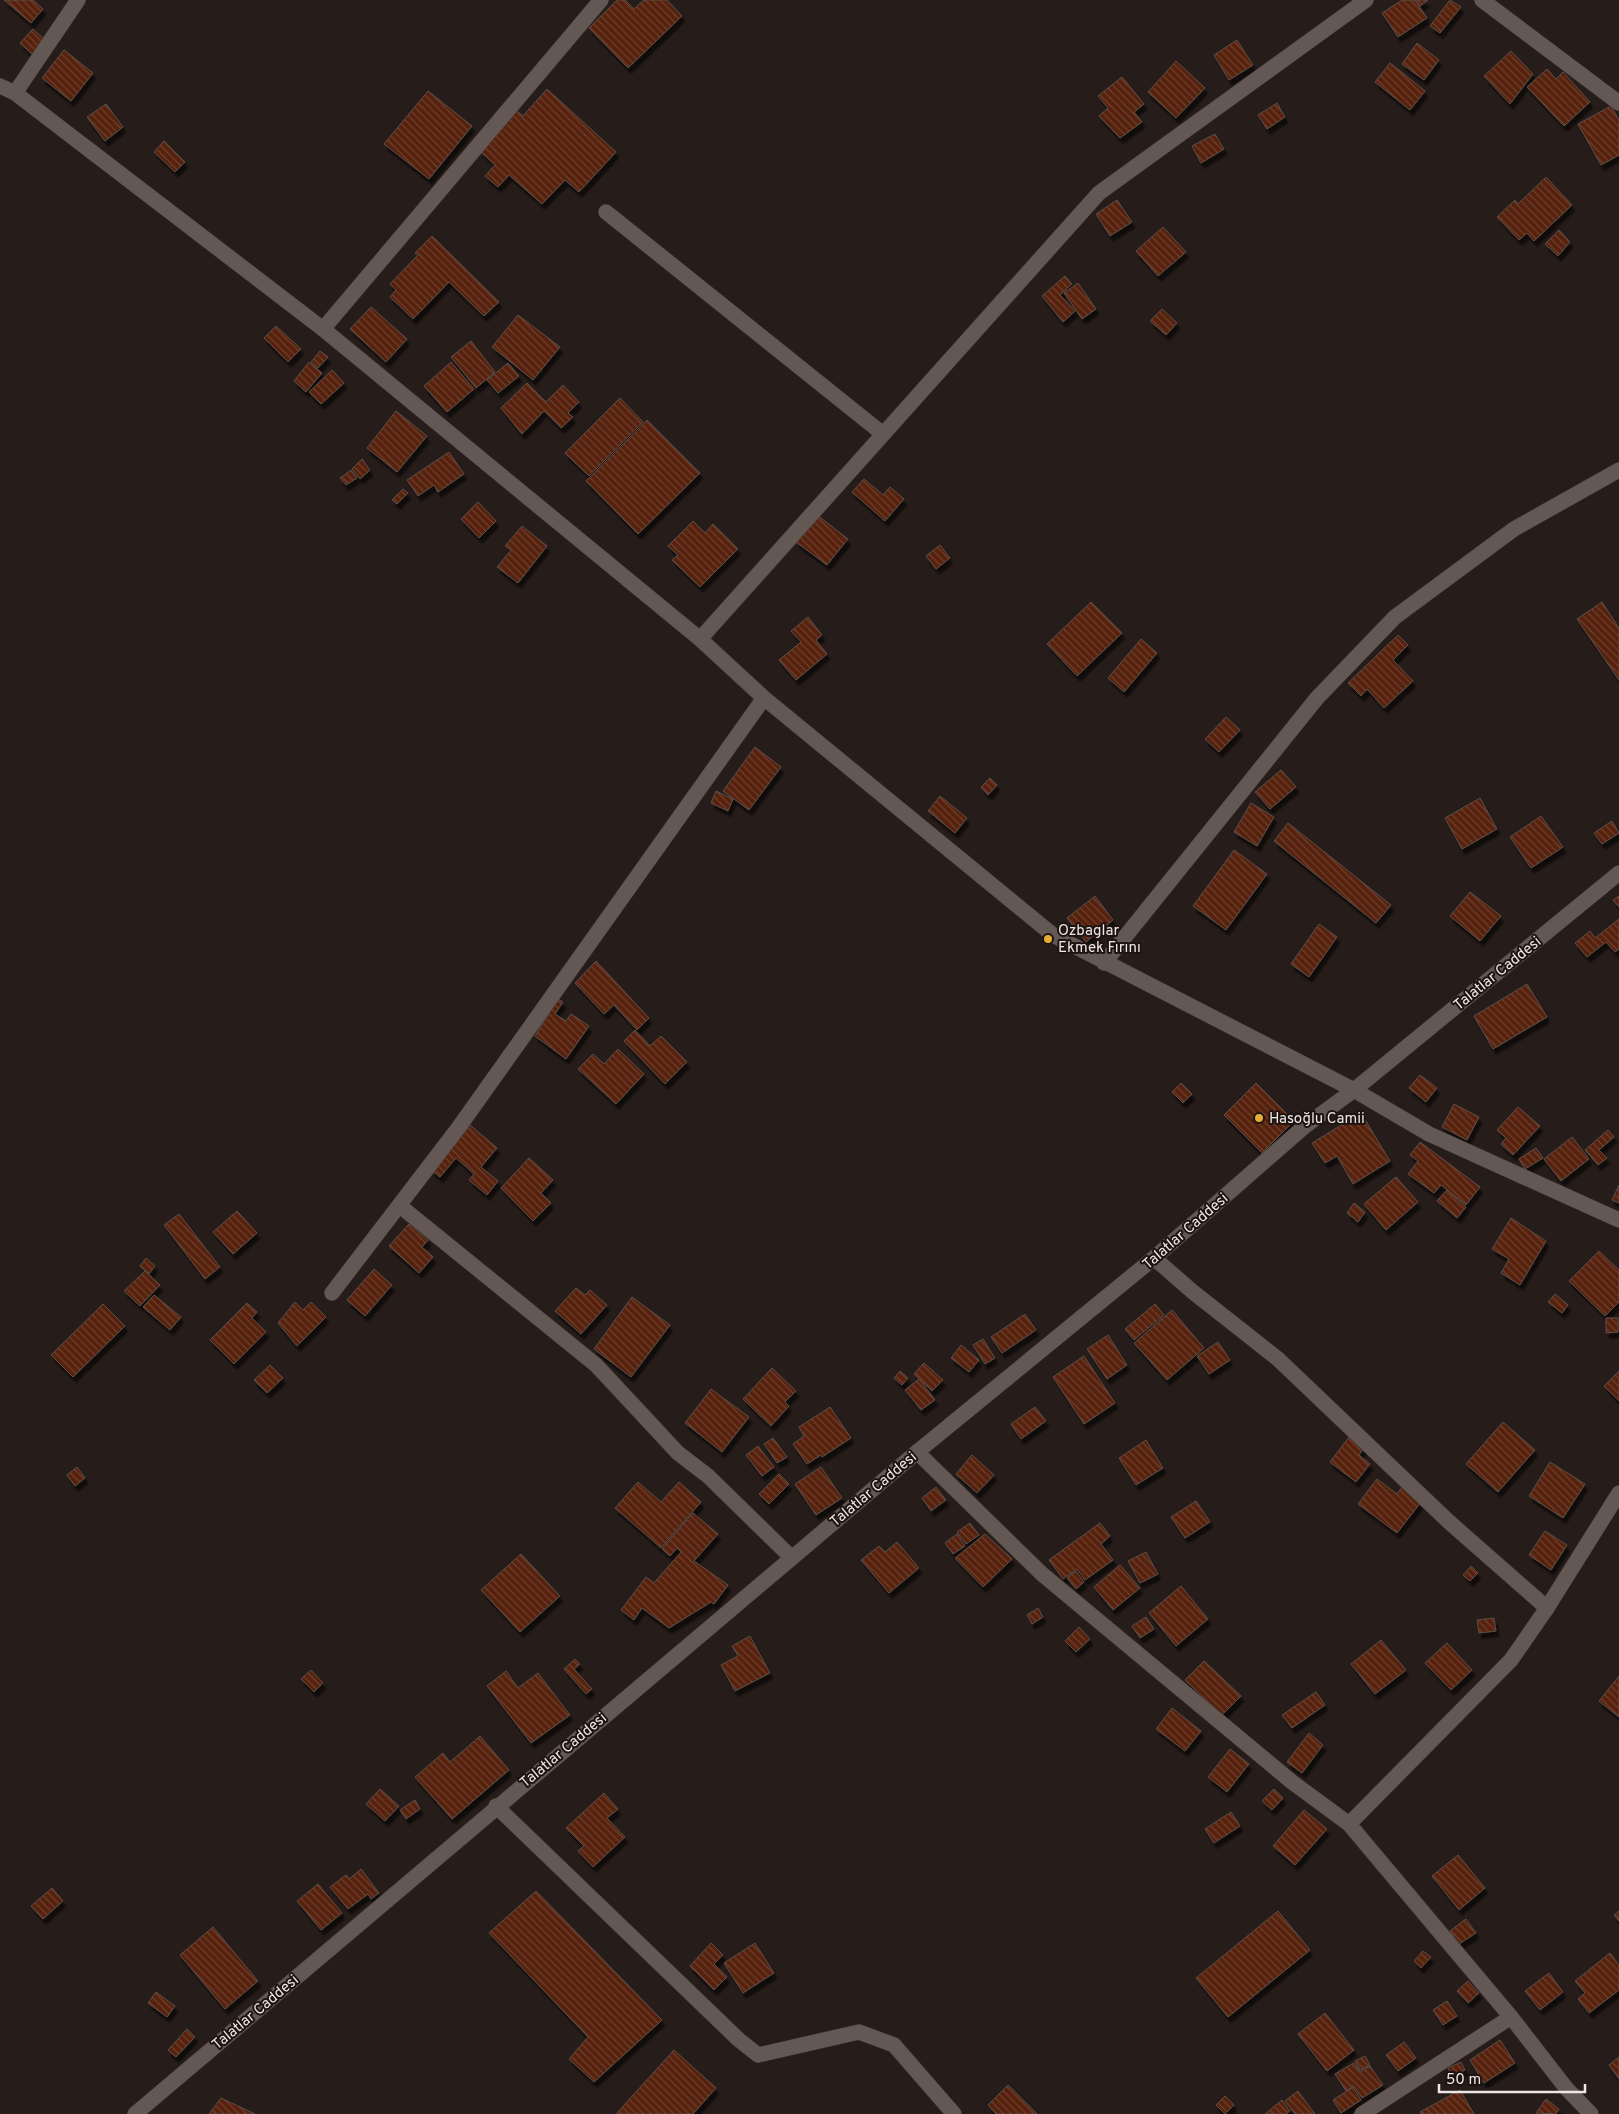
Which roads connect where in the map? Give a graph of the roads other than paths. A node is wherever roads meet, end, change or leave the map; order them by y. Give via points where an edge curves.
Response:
1 (78, 0) edge
2 (602, 0) edge
3 (1366, 0) edge
4 (1482, 0) edge
5 (0, 86) edge
6 (15, 93) junction
7 (1619, 103) edge
8 (606, 212) dead end
9 (324, 329) junction
10 (883, 434) junction
11 (1619, 470) edge
12 (700, 638) junction
13 (764, 698) junction
14 (1619, 873) edge
15 (1104, 963) junction
16 (1354, 1090) junction
17 (400, 1206) junction
18 (1619, 1220) edge
19 (1154, 1258) junction
20 (332, 1293) dead end
21 (917, 1452) junction
22 (1619, 1494) edge
23 (792, 1558) junction
24 (1547, 1608) junction
25 (496, 1806) junction
26 (1349, 1824) junction
27 (1511, 2017) junction
28 (135, 2114) edge
29 (954, 2114) edge
30 (1362, 2114) edge
31 (1591, 2114) edge

1 - 6 street
2 - 9 street
3 - 10 street via 1099,193
4 - 7 street
5 - 6 street
6 - 9 street
8 - 10 street
9 - 12 street
10 - 12 street
11 - 15 street via 1514,529 1395,617 1317,698
12 - 13 street
13 - 15 street via 1053,935
13 - 17 street
14 - 16 street, Talatlar Caddesi
15 - 16 street
16 - 18 street via 1429,1134
16 - 19 street, Talatlar Caddesi via 1305,1126
17 - 20 street
17 - 23 street via 596,1364 678,1453 708,1476
19 - 21 street, Talatlar Caddesi
19 - 24 street via 1278,1359 1448,1520
21 - 23 street, Talatlar Caddesi
21 - 26 street via 1042,1574 1292,1782
22 - 24 street
23 - 25 street, Talatlar Caddesi
24 - 26 street via 1512,1660
25 - 28 street, Talatlar Caddesi
25 - 29 street via 758,2055 859,2032 894,2045
26 - 27 street
27 - 30 street
27 - 31 street via 1566,2088

